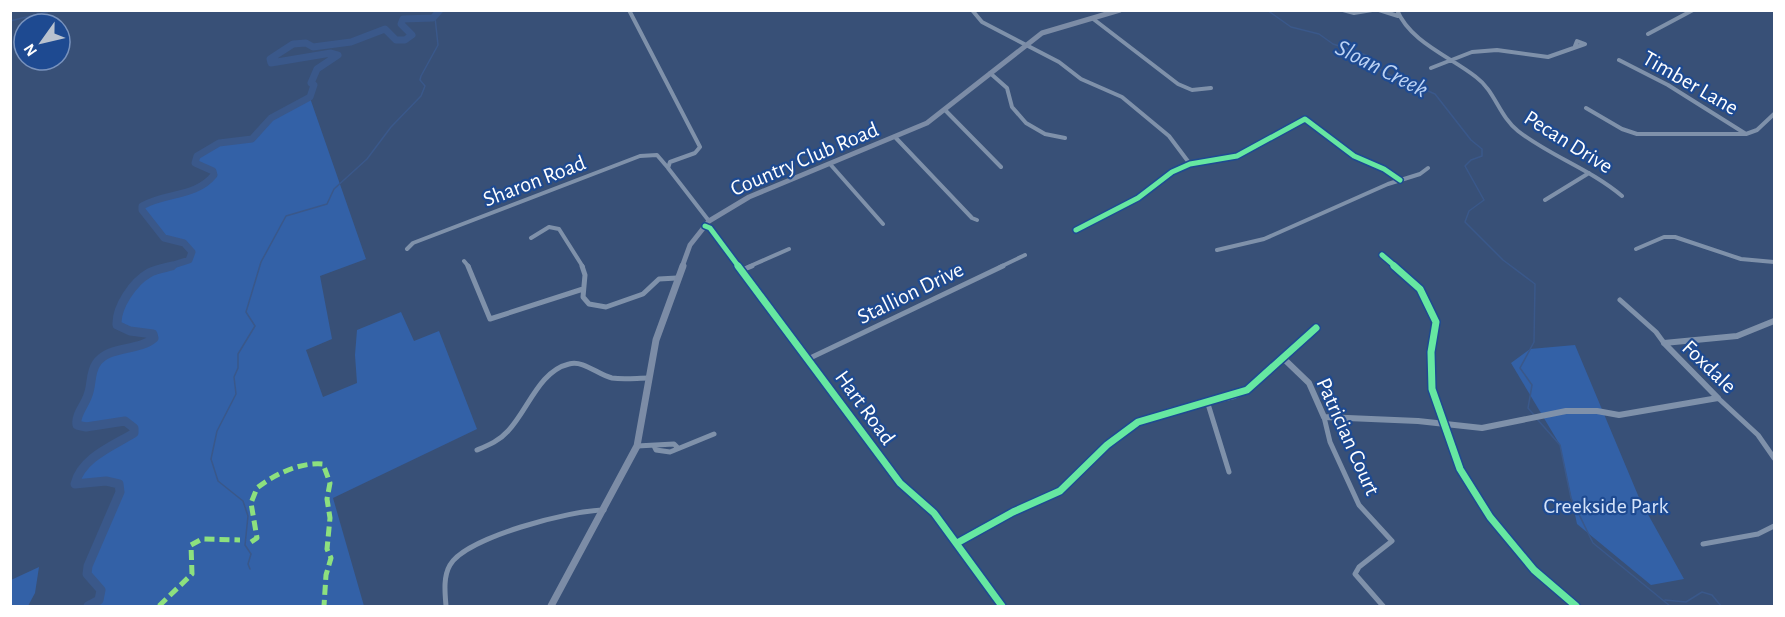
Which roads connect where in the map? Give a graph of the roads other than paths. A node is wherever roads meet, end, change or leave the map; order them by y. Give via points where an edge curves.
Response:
1 (629, 10) edge
2 (972, 10) edge
3 (1120, 10) edge
4 (1343, 10) edge
5 (1372, 10) edge
6 (1379, 10) edge
7 (1397, 10) edge
8 (1693, 10) edge
9 (1104, 12) edge
10 (1398, 16) junction
11 (1092, 18) junction
12 (1648, 34) dead end
13 (1024, 46) junction
14 (1575, 46) dead end
15 (1451, 59) junction
16 (1619, 60) dead end
17 (1431, 68) dead end
18 (990, 73) junction
19 (1211, 88) dead end
20 (1586, 108) dead end
21 (945, 110) junction
22 (1774, 114) edge
23 (1746, 134) junction
24 (895, 137) junction
25 (1065, 138) dead end
26 (830, 164) junction
27 (1190, 164) junction
28 (1002, 167) dead end
29 (1428, 168) dead end
30 (669, 169) junction
31 (1588, 174) junction
32 (1400, 180) junction
33 (1622, 196) dead end
34 (1545, 200) dead end
35 (977, 220) dead end
36 (707, 223) junction
37 (883, 224) dead end
38 (1076, 230) dead end
39 (531, 238) dead end
40 (407, 249) dead end
41 (789, 249) dead end
42 (1636, 249) dead end
43 (1217, 250) dead end
44 (1025, 255) dead end
45 (1382, 255) dead end
46 (464, 261) dead end
47 (1774, 262) edge
48 (742, 270) junction
49 (677, 278) junction
50 (583, 289) junction
51 (1620, 300) dead end
52 (1774, 321) edge
53 (1316, 328) dead end
54 (1664, 343) junction
55 (1283, 358) junction
56 (808, 359) junction
57 (649, 378) junction
58 (1718, 398) junction
59 (1208, 404) junction
60 (1323, 417) junction
61 (1446, 425) junction
62 (714, 434) dead end
63 (637, 446) junction
64 (477, 450) dead end
65 (1774, 458) edge
66 (1229, 472) dead end
67 (604, 510) junction
68 (1774, 526) edge
69 (957, 543) junction
70 (1703, 544) dead end
71 (446, 606) edge
72 (551, 606) edge
73 (1002, 606) edge
74 (1383, 606) edge
75 (1576, 606) edge

1 - 30 street via 700,147 695,153 670,162
2 - 13 street via 982,22
3 - 9 main road, Country Club Road
4 - 5 street
6 - 10 street, Pecan Drive
7 - 10 street
8 - 12 street
9 - 11 main road, Country Club Road
10 - 15 street, Pecan Drive
11 - 13 main road, Country Club Road via 1052,29
11 - 19 street via 1178,84 1192,90
13 - 18 main road, Country Club Road
13 - 27 street via 1122,97 1169,136
14 - 15 street via 1548,57 1485,50
15 - 17 street
15 - 31 street, Pecan Drive via 1485,84 1502,116 1515,129
16 - 23 street, Timber Lane via 1687,96
18 - 21 main road, Country Club Road
18 - 25 street via 1007,88 1012,108 1031,125 1046,135
20 - 23 street via 1637,134
21 - 24 main road, Country Club Road
21 - 28 street
22 - 23 street via 1757,130
24 - 26 main road, Country Club Road
24 - 35 street
26 - 36 main road, Country Club Road via 749,197
26 - 37 street
27 - 32 street via 1237,156 1305,119 1354,156
27 - 38 street via 1172,172 1138,198
29 - 32 street
30 - 36 street
30 - 40 street, Sharon Road via 657,155 640,156 430,236
31 - 33 street, Pecan Drive
31 - 34 street
32 - 43 street via 1264,239
36 - 48 street, Hart Road
36 - 49 main road, Country Club Road via 690,245
39 - 50 street via 549,227 559,229 582,265
41 - 48 street
42 - 47 street via 1675,237 1741,259
44 - 56 street, Stallion Drive
45 - 61 street via 1420,289 1430,305 1436,322 1431,352 1432,389
46 - 50 street via 490,319
48 - 56 street, Hart Road
49 - 50 street via 659,279 643,294 606,307 589,304
49 - 57 main road, Country Club Road via 656,340
51 - 54 street, Foxdale
52 - 54 street via 1737,336
53 - 55 street
54 - 58 street, Foxdale
55 - 59 street via 1247,390
55 - 60 street, Patrician Court via 1313,386
56 - 69 street, Hart Road via 900,483 934,513
57 - 63 main road, Country Club Road
57 - 64 street via 615,379 576,364 557,368 544,379 514,426 492,445
58 - 61 street via 1619,415 1588,410 1554,412 1482,428
58 - 65 street, Foxdale via 1758,435
59 - 66 street
59 - 69 street via 1138,422 1106,446 1060,491
60 - 61 street
60 - 74 street, Patrician Court via 1359,505 1392,541 1355,574
61 - 75 street via 1460,469 1490,517 1534,570
62 - 63 street via 670,452 656,450 654,446
63 - 67 main road, Country Club Road
67 - 71 street via 565,514 460,554 447,570
67 - 72 main road, Country Club Road
68 - 70 street via 1758,534
69 - 73 street, Hart Road

